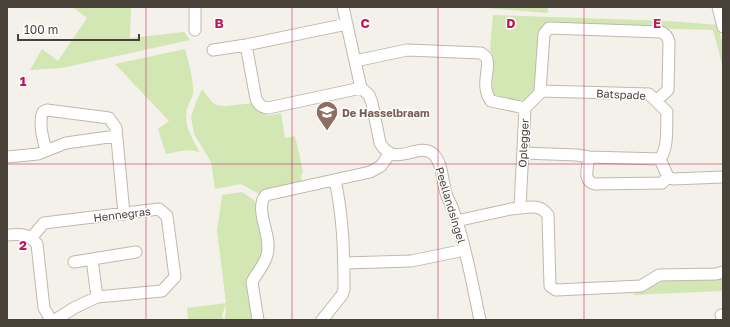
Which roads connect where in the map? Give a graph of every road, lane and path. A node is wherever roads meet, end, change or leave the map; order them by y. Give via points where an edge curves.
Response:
1 (195, 7) edge
2 (343, 7) edge
3 (718, 7) edge
4 (347, 24) junction
5 (723, 27) edge
6 (195, 30) dead end
7 (246, 45) junction
8 (213, 50) dead end
9 (355, 61) junction
10 (361, 88) junction
11 (540, 91) junction
12 (656, 101) junction
13 (525, 108) junction
14 (116, 136) junction
15 (46, 150) junction
16 (390, 153) junction
17 (523, 153) junction
18 (7, 157) edge
19 (589, 157) junction
20 (660, 159) junction
21 (668, 177) junction
22 (723, 177) edge
23 (335, 180) junction
24 (520, 208) junction
25 (124, 214) junction
26 (456, 220) junction
27 (7, 235) edge
28 (32, 237) junction
29 (465, 250) junction
30 (136, 252) dead end
31 (92, 259) junction
32 (74, 262) dead end
33 (344, 263) junction
34 (723, 272) edge
35 (97, 297) junction
36 (51, 320) edge
37 (55, 320) edge
38 (258, 320) edge
39 (322, 320) edge
40 (480, 320) edge

1 - 6 street
2 - 4 street
3 - 5 street
4 - 7 street
4 - 9 street
7 - 8 street
7 - 10 street via 256,99 263,107
9 - 10 street
9 - 13 street, Oplegger via 407,50 481,53 487,61 486,89 491,101
10 - 16 street via 369,95 372,103 380,143
11 - 12 street, Batspade via 649,94
11 - 12 street via 544,34 549,28 661,32 669,42 668,90
11 - 13 street
12 - 20 street, Batspade via 667,112 666,146
13 - 17 street, Oplegger
14 - 15 street via 66,142
14 - 15 street via 116,128 109,118 48,110 40,117
14 - 25 street
15 - 18 street via 38,154
16 - 23 street via 381,166 370,172
16 - 26 street, Peellandsingel via 397,155 424,151 436,156
17 - 19 street
17 - 24 street, Oplegger
19 - 20 street
19 - 21 street via 587,180 590,183 662,182
20 - 21 street
21 - 22 street
23 - 33 street via 341,205
23 - 38 street via 266,195 262,199 269,243 267,256 252,282
24 - 26 street
24 - 34 street via 538,207 548,215 550,286 556,290 641,286 659,275
25 - 28 street, Hennegras via 44,223
25 - 35 street, Hennegras via 159,209 167,216 175,277 162,291
26 - 29 street, Peellandsingel
27 - 28 street via 20,234
28 - 36 street via 37,244 44,308
29 - 33 street via 411,261
29 - 40 street, Peellandsingel
30 - 31 street
31 - 32 street
31 - 35 street
33 - 39 street via 342,294
35 - 37 street, Hennegras

